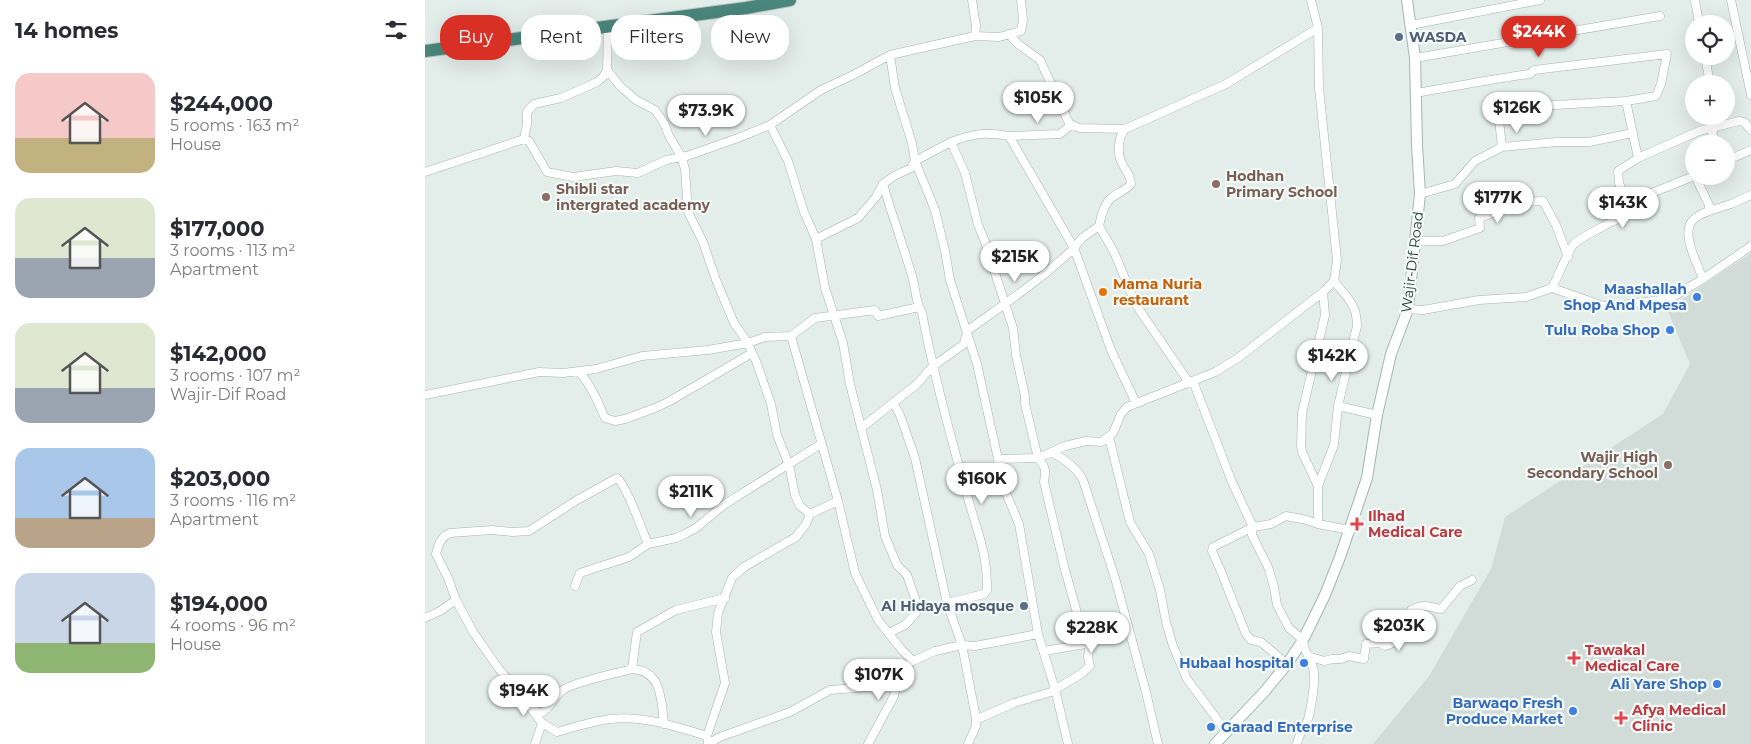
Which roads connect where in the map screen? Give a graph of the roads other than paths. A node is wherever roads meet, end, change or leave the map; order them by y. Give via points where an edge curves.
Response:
1 (790, 0) edge
2 (972, 0) edge
3 (1021, 0) edge
4 (1311, 0) edge
5 (1317, 0) edge
6 (1407, 0) edge
7 (1540, 0) edge
8 (1695, 0) edge
9 (1731, 0) edge
10 (746, 4) edge
11 (1315, 10) junction
12 (1698, 15) edge
13 (1660, 16) dead end
14 (1411, 25) junction
15 (608, 27) junction
16 (1318, 28) junction
17 (1009, 34) junction
18 (975, 36) junction
19 (425, 51) edge
20 (890, 55) junction
21 (1415, 58) junction
22 (607, 70) junction
23 (1415, 92) junction
24 (1751, 95) edge
25 (1626, 101) junction
26 (770, 125) junction
27 (1071, 125) junction
28 (1715, 127) junction
29 (1125, 129) junction
30 (1751, 130) edge
31 (1633, 133) junction
32 (1714, 135) edge
33 (1009, 136) junction
34 (524, 139) junction
35 (951, 142) junction
36 (1502, 147) junction
37 (1751, 150) edge
38 (681, 156) junction
39 (1735, 157) edge
40 (1638, 158) junction
41 (915, 161) junction
42 (425, 172) edge
43 (1685, 179) edge
44 (883, 184) junction
45 (1699, 185) edge
46 (1420, 194) junction
47 (1751, 195) edge
48 (1627, 202) junction
49 (1709, 211) junction
50 (1099, 226) junction
51 (817, 239) junction
52 (1416, 241) junction
53 (1751, 246) edge
54 (1074, 248) junction
55 (1568, 257) junction
56 (1703, 279) junction
57 (1334, 281) junction
58 (1552, 288) junction
59 (1323, 292) junction
60 (1005, 304) junction
61 (919, 307) junction
62 (1408, 309) junction
63 (833, 317) junction
64 (967, 331) junction
65 (791, 336) junction
66 (748, 343) junction
67 (752, 353) junction
68 (932, 367) junction
69 (579, 372) junction
70 (1190, 381) junction
71 (425, 395) edge
72 (893, 403) junction
73 (1136, 403) junction
74 (1338, 406) junction
75 (1377, 415) junction
76 (861, 428) junction
77 (1109, 437) junction
78 (821, 444) junction
79 (1052, 452) junction
80 (1039, 458) junction
81 (998, 459) junction
82 (789, 465) junction
83 (1318, 486) junction
84 (838, 501) junction
85 (810, 514) junction
86 (1318, 524) junction
87 (1253, 528) junction
88 (1350, 530) junction
89 (647, 544) junction
90 (1473, 580) dead end
91 (575, 586) dead end
92 (725, 598) junction
93 (456, 600) junction
94 (947, 602) junction
95 (425, 618) edge
96 (1126, 623) junction
97 (889, 633) junction
98 (1038, 634) junction
99 (1303, 640) junction
100 (1090, 643) junction
101 (961, 645) junction
102 (1044, 651) junction
103 (1308, 656) junction
104 (913, 661) junction
105 (1287, 664) junction
106 (905, 666) junction
107 (632, 669) junction
108 (1055, 689) junction
109 (518, 690) junction
110 (976, 718) junction
111 (542, 723) junction
112 (664, 724) junction
113 (1226, 731) junction
114 (708, 742) edge
115 (535, 744) edge
116 (868, 744) edge
117 (969, 744) edge
118 (1068, 744) edge
119 (1158, 744) edge
120 (1215, 744) edge
121 (1297, 744) edge

1 - 10 highway
2 - 18 street
3 - 17 street via 1021,31
4 - 11 street
5 - 11 street
6 - 14 main road, Wajir-Dif Road
7 - 14 street
8 - 12 street
9 - 24 street
10 - 15 highway
11 - 16 street
13 - 21 street
14 - 21 main road, Wajir-Dif Road
15 - 19 highway
15 - 22 street
16 - 29 street via 1226,84
16 - 57 street via 1319,88 1337,260
17 - 18 street
17 - 27 street via 1040,60
18 - 20 street
20 - 26 street via 821,90
20 - 41 street via 895,88
21 - 23 main road, Wajir-Dif Road
22 - 34 street via 597,82 561,98 534,104 527,112
22 - 38 street via 636,100 655,110
23 - 25 street via 1530,74 1534,70 1667,54 1656,96
23 - 46 main road, Wajir-Dif Road
25 - 31 street
25 - 36 street via 1503,108 1499,120
26 - 38 street
26 - 51 street via 789,161 804,212
27 - 29 street
27 - 33 street via 1060,134
28 - 30 street via 1739,121
28 - 32 street
28 - 40 street
29 - 50 street via 1120,137 1119,153 1122,164 1131,175 1131,184 1111,199 1102,213
31 - 36 street via 1589,142
31 - 40 street
33 - 35 street via 979,133
33 - 54 street
34 - 38 street via 529,141 547,172 573,177 616,171 638,173
34 - 42 street
35 - 41 street
35 - 60 street via 965,173 978,226
36 - 46 street via 1475,161 1455,184
37 - 39 street
38 - 66 street via 688,212 734,323
40 - 48 street via 1618,171
41 - 44 street via 911,168
41 - 64 street via 935,210 950,280
43 - 48 street
44 - 51 street via 858,218
44 - 61 street
45 - 49 street
46 - 52 main road, Wajir-Dif Road
47 - 49 street
48 - 55 street via 1625,216 1574,243
49 - 56 street via 1693,219 1688,231
50 - 54 street
50 - 70 street via 1114,252 1136,305
51 - 63 street
52 - 55 street via 1443,241 1480,228 1479,218 1524,202 1543,201
52 - 62 main road, Wajir-Dif Road
53 - 56 street
54 - 60 street via 1029,288
54 - 73 street via 1111,350
55 - 58 street
56 - 58 street via 1669,299 1622,305 1603,306
57 - 59 street
57 - 74 street via 1357,314
58 - 62 street via 1526,297 1479,300 1423,310
59 - 70 street via 1238,358 1215,372
59 - 83 street via 1325,315 1302,413 1301,446
60 - 64 street
60 - 80 street via 1013,328 1025,404
61 - 63 street via 878,316 875,310
61 - 68 street via 923,313
62 - 75 main road, Wajir-Dif Road via 1391,354
63 - 65 street via 815,318
63 - 76 street via 843,343
64 - 68 street via 964,344
64 - 81 street
65 - 66 street via 765,337
65 - 78 street
66 - 67 street
66 - 69 street via 642,356
67 - 69 street via 670,401 615,421 605,418
67 - 82 street
68 - 72 street
68 - 94 street via 979,532 987,577 984,594
69 - 71 street via 539,372
70 - 73 street
70 - 87 street
72 - 76 street
72 - 94 street via 915,458
73 - 77 street via 1121,414
74 - 75 street
74 - 83 street via 1334,445
75 - 88 main road, Wajir-Dif Road via 1367,478
76 - 97 street via 885,536 897,565 907,575 916,601 916,613 905,625
77 - 79 street via 1101,442 1086,441
77 - 113 street via 1130,522 1149,554 1173,646 1187,679
78 - 82 street
78 - 84 street
79 - 80 street
79 - 96 street via 1078,471 1083,480
80 - 81 street
80 - 100 street via 1045,465 1044,482 1064,566 1079,620
81 - 98 street via 1001,481 1019,524
82 - 85 street via 795,495 800,506
82 - 89 street via 725,504 685,534
83 - 86 street
84 - 85 street
84 - 97 street via 855,573 878,620
85 - 92 street via 796,537 736,573
86 - 87 street via 1286,516
86 - 88 street
87 - 99 street via 1252,535 1268,567 1277,605 1289,628
87 - 105 street via 1213,547 1212,551 1246,634
88 - 99 main road, Wajir-Dif Road via 1325,595
89 - 91 street via 629,556 580,573
89 - 93 street via 636,513 619,479 614,478 529,531 493,530 445,535 436,554
90 - 103 street via 1460,586 1441,609 1429,605 1411,610 1412,620 1399,637 1390,645 1366,644 1363,659 1349,656 1324,661
92 - 107 street via 676,610 637,632
92 - 114 street via 718,613 716,632 725,683
93 - 95 street
93 - 109 street via 473,632
94 - 101 street
96 - 100 street
96 - 119 street
97 - 104 street
98 - 101 street via 981,645
98 - 102 street
99 - 103 street via 1303,650
99 - 105 main road, Wajir-Dif Road
100 - 102 street
100 - 108 street via 1090,666
101 - 104 street via 935,651
101 - 110 street
102 - 108 street
103 - 121 street via 1314,672 1308,719
104 - 106 street
105 - 113 main road, Wajir-Dif Road
106 - 114 street via 869,687 830,690 790,712
106 - 116 street
107 - 109 street via 567,688 541,713 534,710
107 - 112 street via 654,679
108 - 110 street
108 - 118 street
109 - 111 street
110 - 117 street
111 - 112 street via 557,732 610,719 633,718
111 - 115 street
112 - 114 street
113 - 120 main road, Wajir-Dif Road

